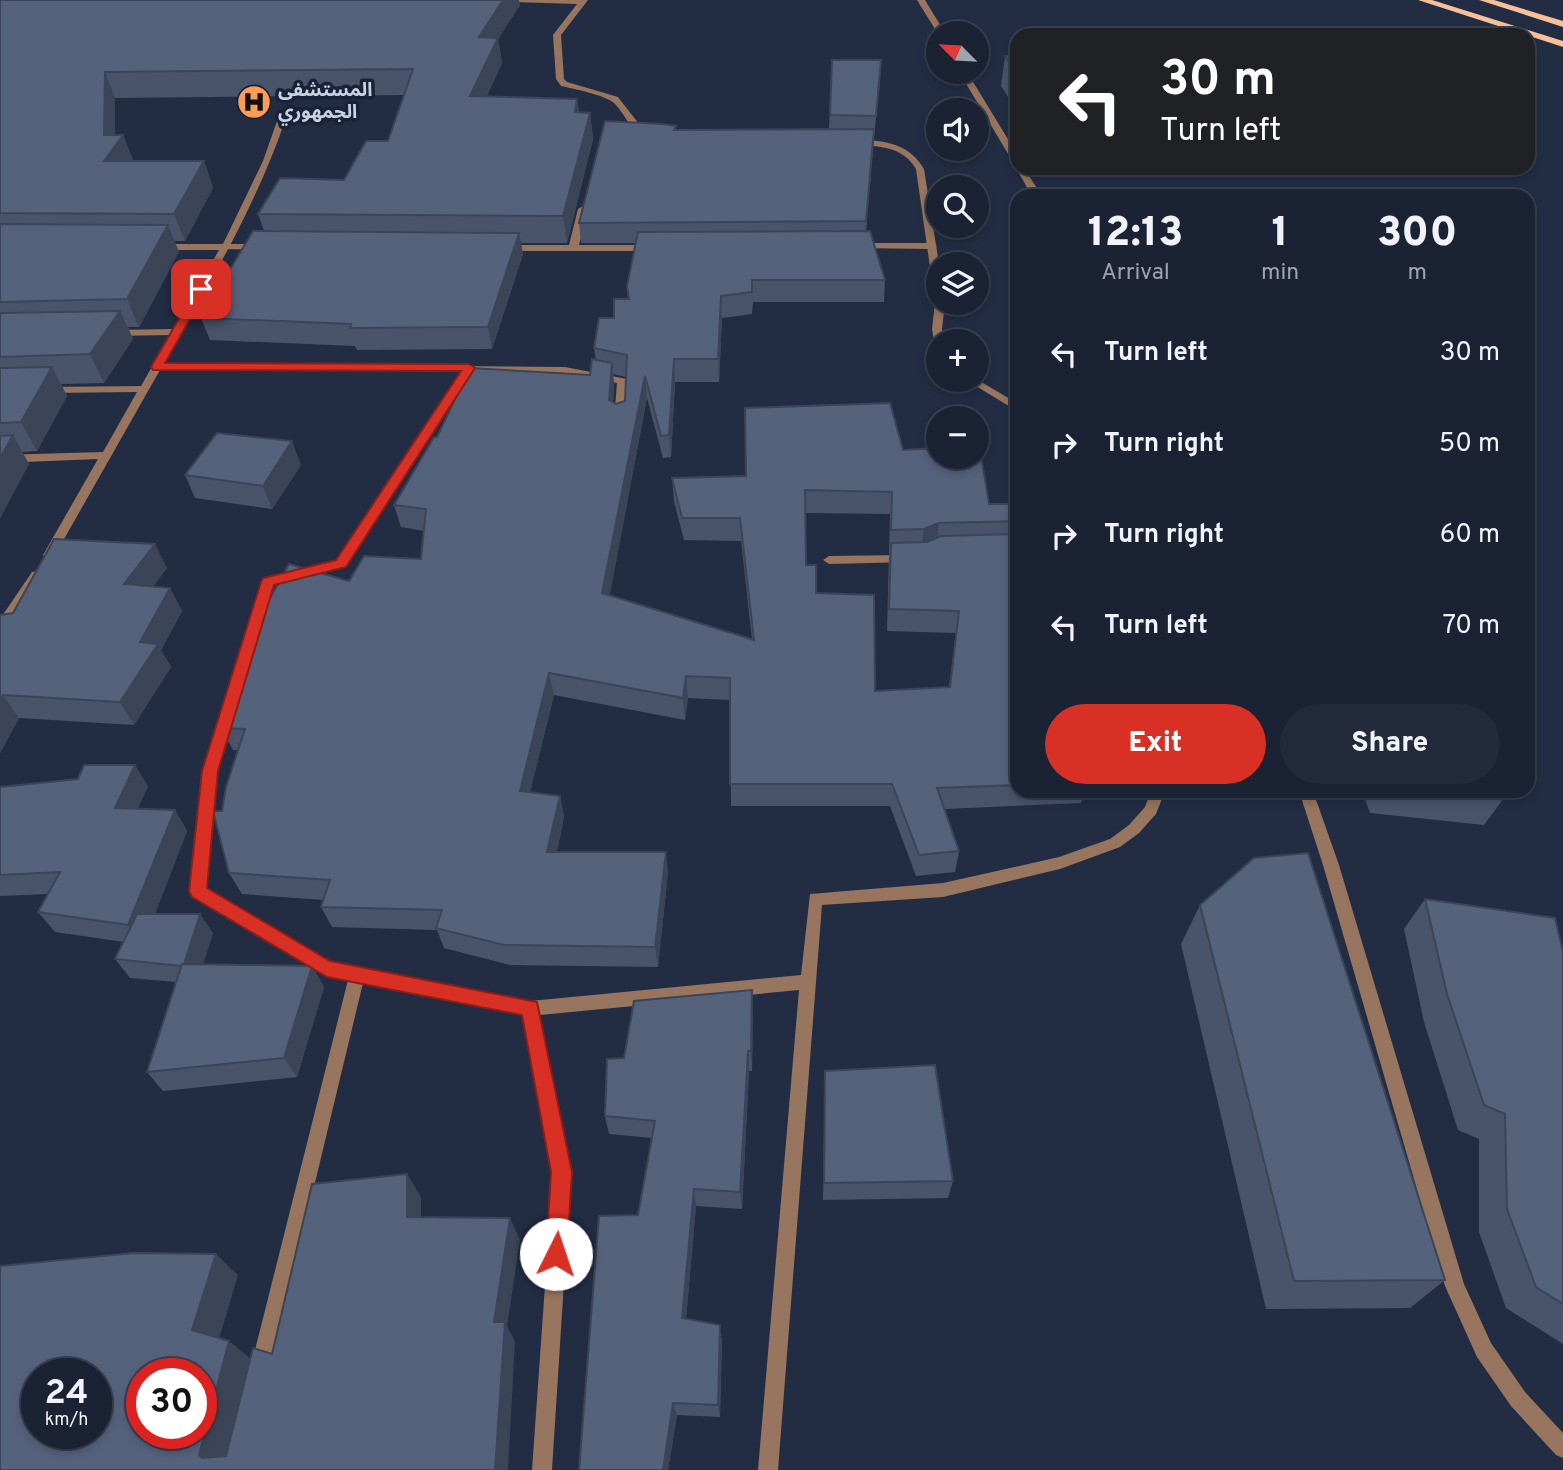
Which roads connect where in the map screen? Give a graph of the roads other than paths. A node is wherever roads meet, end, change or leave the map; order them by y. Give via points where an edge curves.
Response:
1 (512, 0) edge
2 (921, 0) edge
3 (1423, 0) edge
4 (1484, 0) edge
5 (583, 1) edge
6 (934, 21) edge
7 (1563, 24) edge
8 (1512, 28) edge
9 (1535, 35) edge
10 (1563, 44) edge
11 (970, 84) edge
12 (281, 121) dead end
13 (659, 138) edge
14 (851, 142) edge
15 (1010, 150) edge
16 (586, 199) edge
17 (849, 246) edge
18 (932, 246) junction
19 (146, 247) edge
20 (225, 247) junction
21 (267, 247) edge
22 (490, 248) edge
23 (573, 248) junction
24 (670, 248) edge
25 (933, 252) edge
26 (177, 332) junction
27 (95, 334) edge
28 (157, 367) junction
29 (469, 368) junction
30 (145, 389) junction
31 (39, 390) edge
32 (989, 391) edge
33 (1010, 404) edge
34 (620, 421) edge
35 (107, 455) junction
36 (0, 459) edge
37 (924, 558) edge
38 (829, 560) dead end
39 (0, 629) edge
40 (1155, 798) edge
41 (1308, 798) edge
42 (357, 975) junction
43 (808, 982) junction
44 (530, 1008) junction
45 (256, 1390) edge
46 (1563, 1448) edge
47 (542, 1470) edge
48 (768, 1470) edge

1 - 5 street
2 - 6 street
3 - 8 main road
4 - 7 main road
5 - 13 street via 557,35 560,79 615,99 627,120
9 - 10 main road
11 - 15 street
12 - 20 street
14 - 18 street via 893,146 917,161
16 - 23 street
17 - 18 street
18 - 25 street
19 - 20 street
20 - 21 street
20 - 26 street
22 - 23 street
23 - 24 street
26 - 27 street
26 - 28 street
28 - 29 street
28 - 30 street
29 - 34 street via 565,370 623,381
29 - 42 street via 341,563 268,582 210,771 198,891 327,969
30 - 31 street
30 - 35 street
32 - 33 street
35 - 36 street
35 - 39 street via 57,543
37 - 38 street
40 - 43 street via 1151,810 1115,843 1060,863 943,890 815,899
41 - 46 street via 1455,1286 1484,1350 1518,1399
42 - 44 street
42 - 45 street
43 - 44 street
43 - 48 street
44 - 47 street via 562,1172

